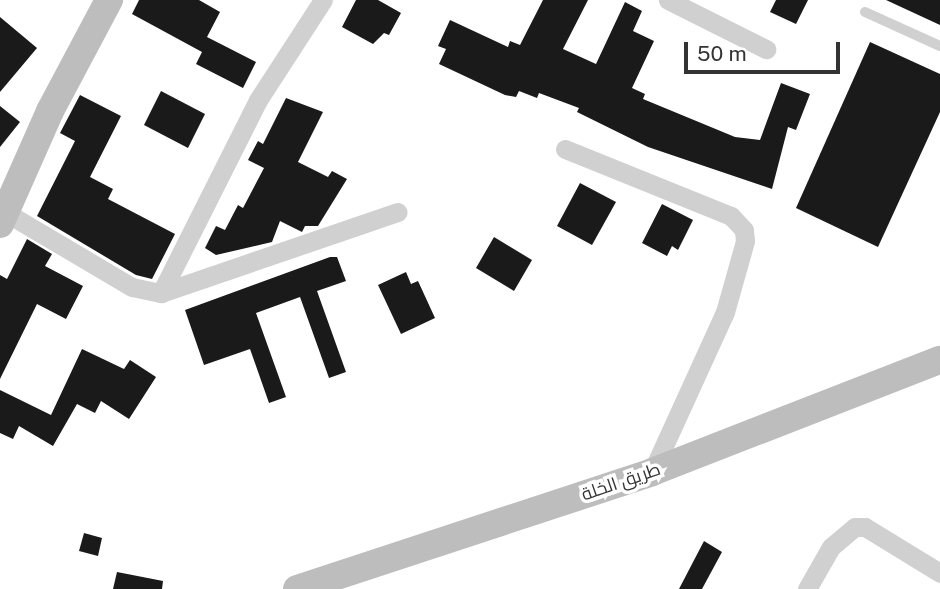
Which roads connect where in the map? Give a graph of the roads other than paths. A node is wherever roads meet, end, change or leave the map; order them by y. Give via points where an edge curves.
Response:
1 (109, 0) edge
2 (323, 0) edge
3 (668, 0) edge
4 (865, 12) dead end
5 (940, 46) edge
6 (766, 49) dead end
7 (565, 149) dead end
8 (398, 212) dead end
9 (3, 218) edge
10 (161, 293) junction
11 (940, 360) edge
12 (652, 472) junction
13 (940, 573) edge
14 (297, 589) edge
15 (807, 589) edge

1 - 9 street via 50,111
2 - 10 street via 258,100
3 - 6 street
4 - 5 lane
7 - 12 street via 731,216 744,230 725,312
8 - 10 street
9 - 10 street via 132,287
11 - 12 street, طريق الخلة
12 - 14 street, طريق الخلة
13 - 15 street via 865,527 855,527 831,547

